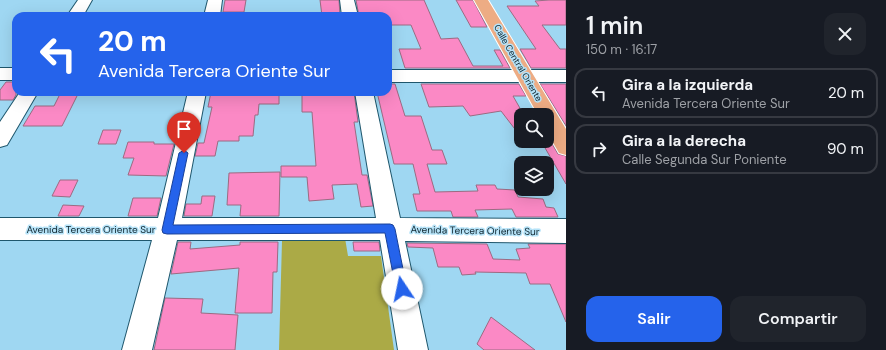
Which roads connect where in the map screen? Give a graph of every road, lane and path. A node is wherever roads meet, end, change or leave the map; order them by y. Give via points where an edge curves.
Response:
1 (85, 0) edge
2 (215, 0) edge
3 (347, 0) edge
4 (481, 0) edge
5 (78, 12) edge
6 (213, 12) edge
7 (349, 12) edge
8 (0, 74) edge
9 (12, 74) edge
10 (392, 76) edge
11 (525, 76) junction
12 (566, 76) edge
13 (27, 96) edge
14 (196, 96) edge
15 (365, 96) edge
16 (0, 139) edge
17 (566, 147) edge
18 (0, 229) edge
19 (390, 229) junction
20 (167, 230) junction
21 (566, 231) edge
22 (137, 350) edge
23 (413, 350) edge

1 - 5 street
2 - 6 street
3 - 7 street
4 - 11 main road, Calle Central Oriente
8 - 9 street
10 - 11 street
11 - 12 street
11 - 17 main road, Calle Central Oriente
13 - 16 street
14 - 20 street
15 - 19 street
18 - 20 street, Avenida Tercera Oriente Sur
19 - 20 street, Avenida Tercera Oriente Sur
19 - 21 street, Avenida Tercera Oriente Sur
19 - 23 street
20 - 22 street

